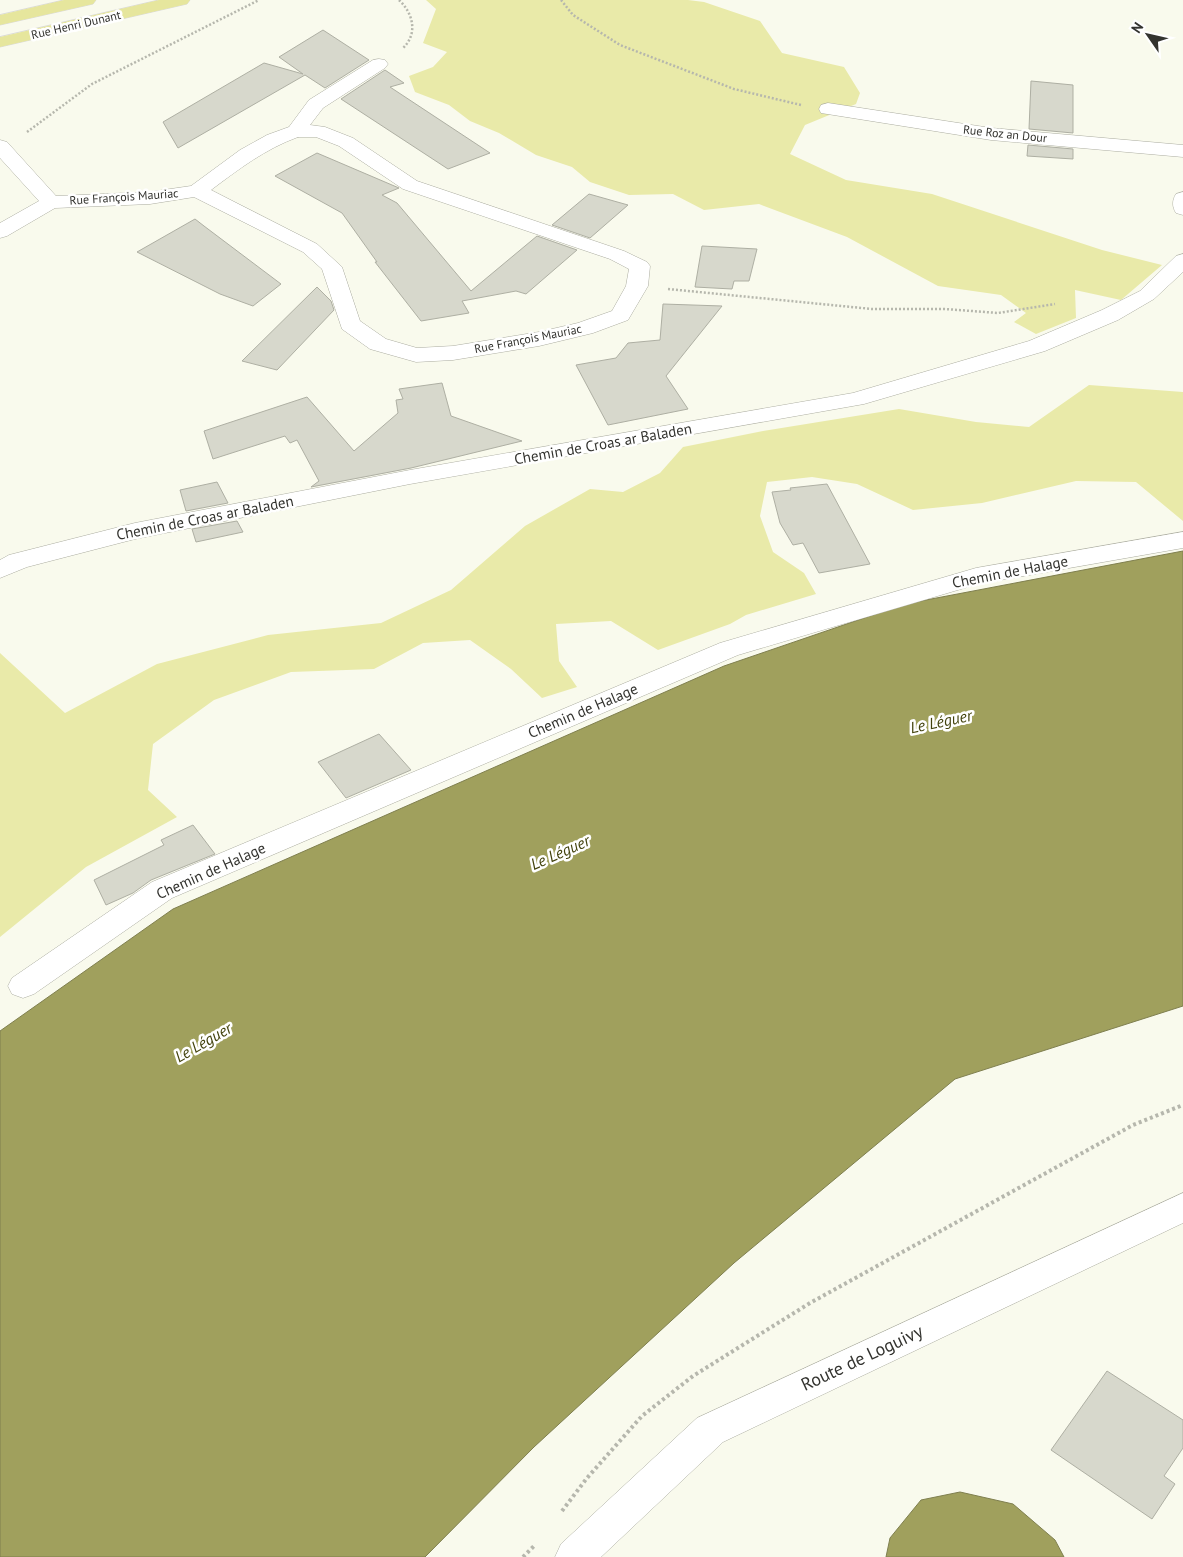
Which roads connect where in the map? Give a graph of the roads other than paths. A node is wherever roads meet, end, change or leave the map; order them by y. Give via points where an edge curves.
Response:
1 (39, 0) edge
2 (87, 0) edge
3 (181, 0) edge
4 (0, 9) edge
5 (0, 20) edge
6 (0, 42) edge
7 (378, 64) road end
8 (828, 109) road end
9 (296, 131) junction
10 (2, 147) edge
11 (1183, 151) edge
12 (197, 191) junction
13 (1183, 198) edge
14 (51, 202) junction
15 (1183, 208) edge
16 (0, 232) edge
17 (1183, 260) edge
18 (1183, 540) edge
19 (0, 570) edge
20 (23, 986) dead end
21 (1183, 1207) edge
22 (574, 1557) edge

1 - 4 main road
2 - 5 main road
3 - 6 main road, Rue Henri Dunant
7 - 9 street via 316,104
8 - 11 street, Rue Roz an Dour via 992,134
9 - 12 street, Rue François Mauriac via 247,154
9 - 12 street, Rue François Mauriac via 318,131 346,142 410,185 617,255 640,266 637,286 620,315 585,328 453,353 416,355 378,344 350,324 332,267 310,248
10 - 14 street
12 - 14 street, Rue François Mauriac via 150,198
13 - 15 street
14 - 16 street
17 - 19 street, Chemin de Croas ar Baladen via 1146,295 1110,315 1037,346 856,399 410,478 135,531 18,561
18 - 20 street, Chemin de Halage via 976,576 729,649 162,890
21 - 22 street, Route de Loguivy via 710,1430

